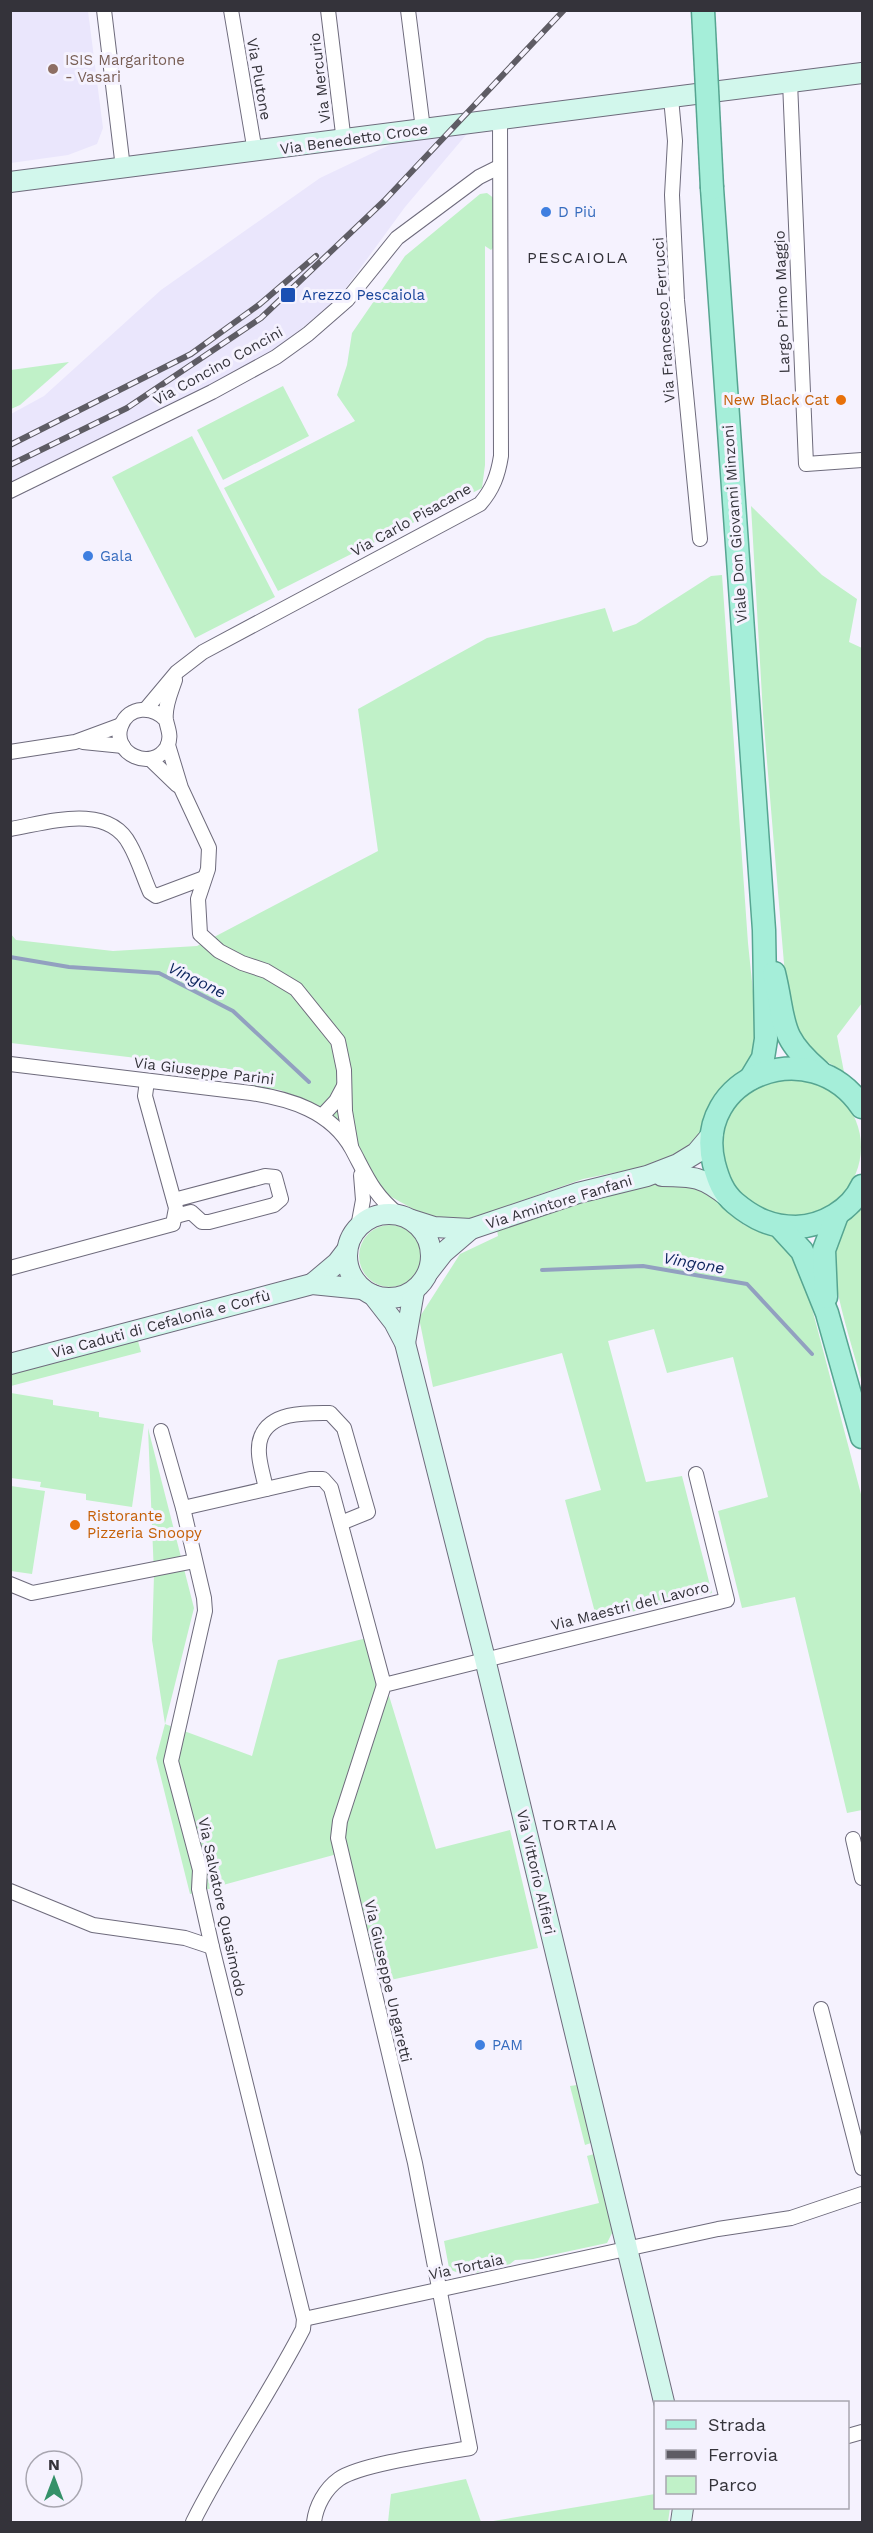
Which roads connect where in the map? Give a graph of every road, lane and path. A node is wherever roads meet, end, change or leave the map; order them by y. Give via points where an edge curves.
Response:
1 (104, 10) edge
2 (231, 10) edge
3 (328, 10) edge
4 (408, 10) edge
5 (703, 10) edge
6 (862, 73) edge
7 (790, 82) junction
8 (671, 98) junction
9 (500, 119) junction
10 (423, 129) junction
11 (344, 142) junction
12 (255, 152) junction
13 (499, 167) junction
14 (123, 168) junction
15 (10, 182) edge
16 (862, 460) edge
17 (10, 491) edge
18 (700, 539) dead end
19 (177, 672) junction
20 (146, 709) junction
21 (166, 720) junction
22 (121, 725) junction
23 (75, 742) junction
24 (168, 745) junction
25 (123, 746) junction
26 (10, 752) edge
27 (150, 759) junction
28 (181, 788) junction
29 (10, 829) edge
30 (204, 878) junction
31 (764, 930) junction
32 (10, 1064) edge
33 (819, 1071) junction
34 (751, 1078) junction
35 (147, 1081) junction
36 (344, 1086) junction
37 (862, 1107) edge
38 (322, 1116) junction
39 (713, 1133) junction
40 (351, 1146) junction
41 (361, 1170) junction
42 (647, 1176) junction
43 (861, 1190) edge
44 (729, 1197) junction
45 (174, 1200) junction
46 (837, 1215) junction
47 (406, 1217) junction
48 (175, 1220) junction
49 (358, 1227) junction
50 (780, 1227) junction
51 (471, 1228) junction
52 (347, 1250) junction
53 (10, 1268) edge
54 (429, 1271) junction
55 (312, 1284) junction
56 (414, 1291) junction
57 (367, 1292) junction
58 (827, 1313) junction
59 (405, 1342) junction
60 (10, 1364) edge
61 (161, 1431) dead end
62 (862, 1437) edge
63 (696, 1474) dead end
64 (266, 1489) junction
65 (183, 1508) junction
66 (341, 1523) junction
67 (195, 1561) junction
68 (10, 1584) edge
69 (485, 1659) junction
70 (384, 1685) junction
71 (853, 1839) dead end
72 (862, 1878) edge
73 (10, 1891) edge
74 (212, 1947) junction
75 (821, 2009) dead end
76 (862, 2168) edge
77 (862, 2194) edge
78 (629, 2249) junction
79 (441, 2289) junction
80 (304, 2319) junction
81 (664, 2401) edge
82 (193, 2523) edge
83 (314, 2523) edge

1 - 14 street
2 - 12 street, Via Plutone
3 - 11 street, Via Mercurio
4 - 10 street
5 - 31 main road, Viale Don Giovanni Minzoni, bridge
6 - 7 street, Via Benedetto Croce
7 - 8 street, Via Benedetto Croce
7 - 16 street, Largo Primo Maggio via 806,464
8 - 9 street, Via Benedetto Croce
8 - 18 street, Via Francesco Ferrucci via 677,300
9 - 10 street, Via Benedetto Croce
9 - 13 street, Via Carlo Pisacane
10 - 11 street, Via Benedetto Croce
11 - 12 street, Via Benedetto Croce
12 - 14 street, Via Benedetto Croce
13 - 17 street, Via Concino Concini via 479,177 397,238 346,300 276,357
13 - 19 street, Via Carlo Pisacane via 501,456 491,491 480,504 203,652
14 - 15 street, Via Benedetto Croce
19 - 20 street, Via Carlo Pisacane
19 - 21 street
20 - 21 street
20 - 22 street via 131,713
21 - 24 street via 170,728
22 - 23 street
22 - 25 street
23 - 25 street
23 - 26 street
24 - 27 street
24 - 28 street
25 - 27 street via 134,757
27 - 28 street
28 - 30 street via 209,848
29 - 30 street via 84,818 103,823 119,831 130,843 150,892 156,896
30 - 36 street via 198,899 200,934 219,951 296,989 338,1041
31 - 33 main road, Viale Don Giovanni Minzoni via 786,1036
31 - 34 main road, Viale Don Giovanni Minzoni via 766,1039 763,1058
32 - 35 street, Via Giuseppe Parini
33 - 34 main road via 773,1069
33 - 37 main road via 842,1084
34 - 39 main road via 733,1092 720,1111
35 - 38 street, Via Giuseppe Parini via 281,1097
35 - 45 street via 145,1096
36 - 38 street
36 - 40 street
38 - 40 street, Via Giuseppe Parini
39 - 42 street, Via Amintore Fanfani via 696,1153
39 - 44 main road via 717,1178
40 - 41 street, Via Giuseppe Parini
41 - 47 street, Via Giuseppe Parini via 378,1196
41 - 49 street, Via Giuseppe Parini via 363,1200
42 - 44 street, Via Amintore Fanfani via 694,1176
42 - 51 street, Via Amintore Fanfani via 578,1193
43 - 46 main road
44 - 50 main road via 752,1217
45 - 48 street
45 - 48 street via 265,1176 275,1178 281,1199 209,1222 202,1222 191,1212
46 - 50 main road via 810,1226
46 - 58 main road via 824,1250
47 - 49 street, Via Amintore Fanfani via 384,1214 371,1217
47 - 51 street, Via Amintore Fanfani via 434,1227
47 - 54 street via 423,1230 430,1243
48 - 53 street
49 - 52 street
50 - 58 main road via 801,1251
51 - 54 street, Via Amintore Fanfani
52 - 55 street, Via Caduti di Cefalonia e Corfù
52 - 57 street via 350,1271
54 - 56 street, Via Amintore Fanfani
55 - 57 street, Via Caduti di Cefalonia e Corfù
55 - 60 street, Via Caduti di Cefalonia e Corfù
56 - 57 street via 386,1298
56 - 59 street, Via Vittorio Alfieri
57 - 59 street, Via Vittorio Alfieri via 394,1322
58 - 62 main road
59 - 69 street, Via Vittorio Alfieri
61 - 65 street, Via Salvatore Quasimodo
63 - 69 street, Via Maestri del Lavoro via 727,1600
64 - 65 street
64 - 66 street via 323,1479 331,1488
64 - 66 street via 259,1454 261,1436 274,1423 298,1412 330,1413 344,1428 368,1512
65 - 67 street, Via Salvatore Quasimodo
66 - 70 street
67 - 68 street via 32,1593
67 - 74 street, Via Salvatore Quasimodo via 204,1611 171,1761 200,1870 199,1889
69 - 70 street
69 - 78 street, Via Vittorio Alfieri
70 - 79 street, Via Giuseppe Ungaretti via 338,1838
71 - 72 street
73 - 74 street via 93,1924 185,1938
74 - 80 street, Via Salvatore Quasimodo
75 - 76 street
77 - 78 street, Via Tortaia via 791,2218
78 - 79 street, Via Tortaia
78 - 81 street, Via Vittorio Alfieri
79 - 80 street, Via Tortaia
79 - 83 street, Via Giuseppe Ungaretti via 470,2448 360,2469 340,2478 325,2493
80 - 82 street via 303,2329 272,2388 219,2469

